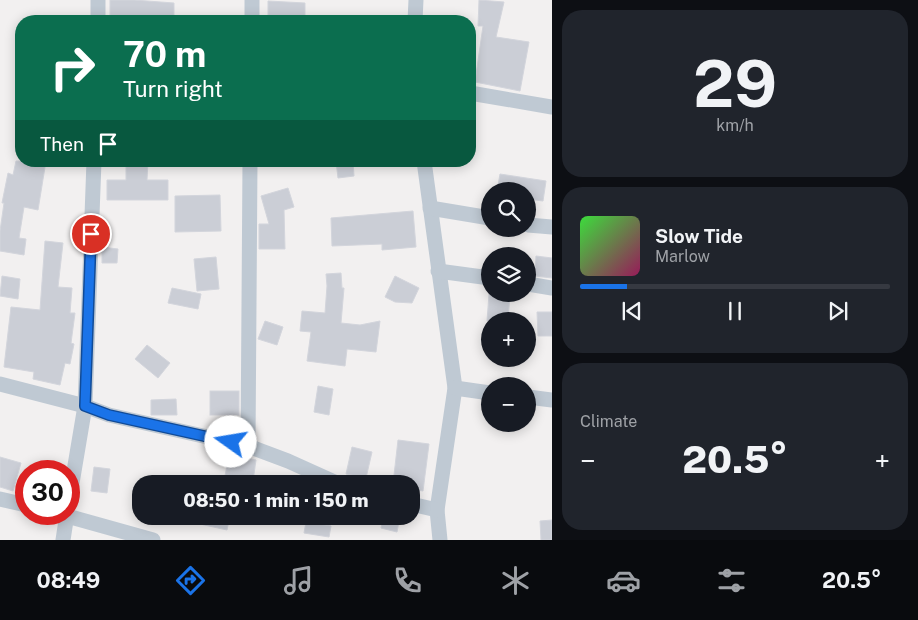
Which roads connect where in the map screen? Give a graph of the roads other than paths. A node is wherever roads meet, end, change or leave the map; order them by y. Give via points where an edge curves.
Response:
1 (98, 0) edge
2 (252, 0) edge
3 (416, 0) edge
4 (98, 15) edge
5 (252, 15) edge
6 (415, 15) edge
7 (476, 94) edge
8 (552, 107) edge
9 (94, 167) edge
10 (250, 167) edge
11 (425, 167) edge
12 (430, 208) junction
13 (481, 216) edge
14 (536, 226) edge
15 (552, 227) edge
16 (438, 271) junction
17 (481, 277) edge
18 (536, 285) edge
19 (552, 288) edge
20 (0, 384) edge
21 (455, 388) junction
22 (481, 392) edge
23 (536, 398) edge
24 (552, 400) edge
25 (85, 406) junction
26 (248, 446) junction
27 (75, 460) edge
28 (319, 475) edge
29 (0, 499) edge
30 (15, 502) edge
31 (420, 506) edge
32 (437, 510) junction
33 (80, 516) edge
34 (64, 525) edge
35 (63, 540) edge
36 (153, 540) edge
37 (440, 540) edge

1 - 4 street
2 - 5 street
3 - 6 street
7 - 8 street
9 - 25 street
10 - 26 street
11 - 12 street
12 - 13 street
12 - 16 street
14 - 15 street
16 - 17 street
16 - 21 street
18 - 19 street
20 - 25 street
21 - 22 street
21 - 32 street
23 - 24 street
25 - 26 street via 109,415
25 - 27 street
26 - 28 street
29 - 30 street
31 - 32 street
32 - 37 street
33 - 36 street
34 - 35 street

